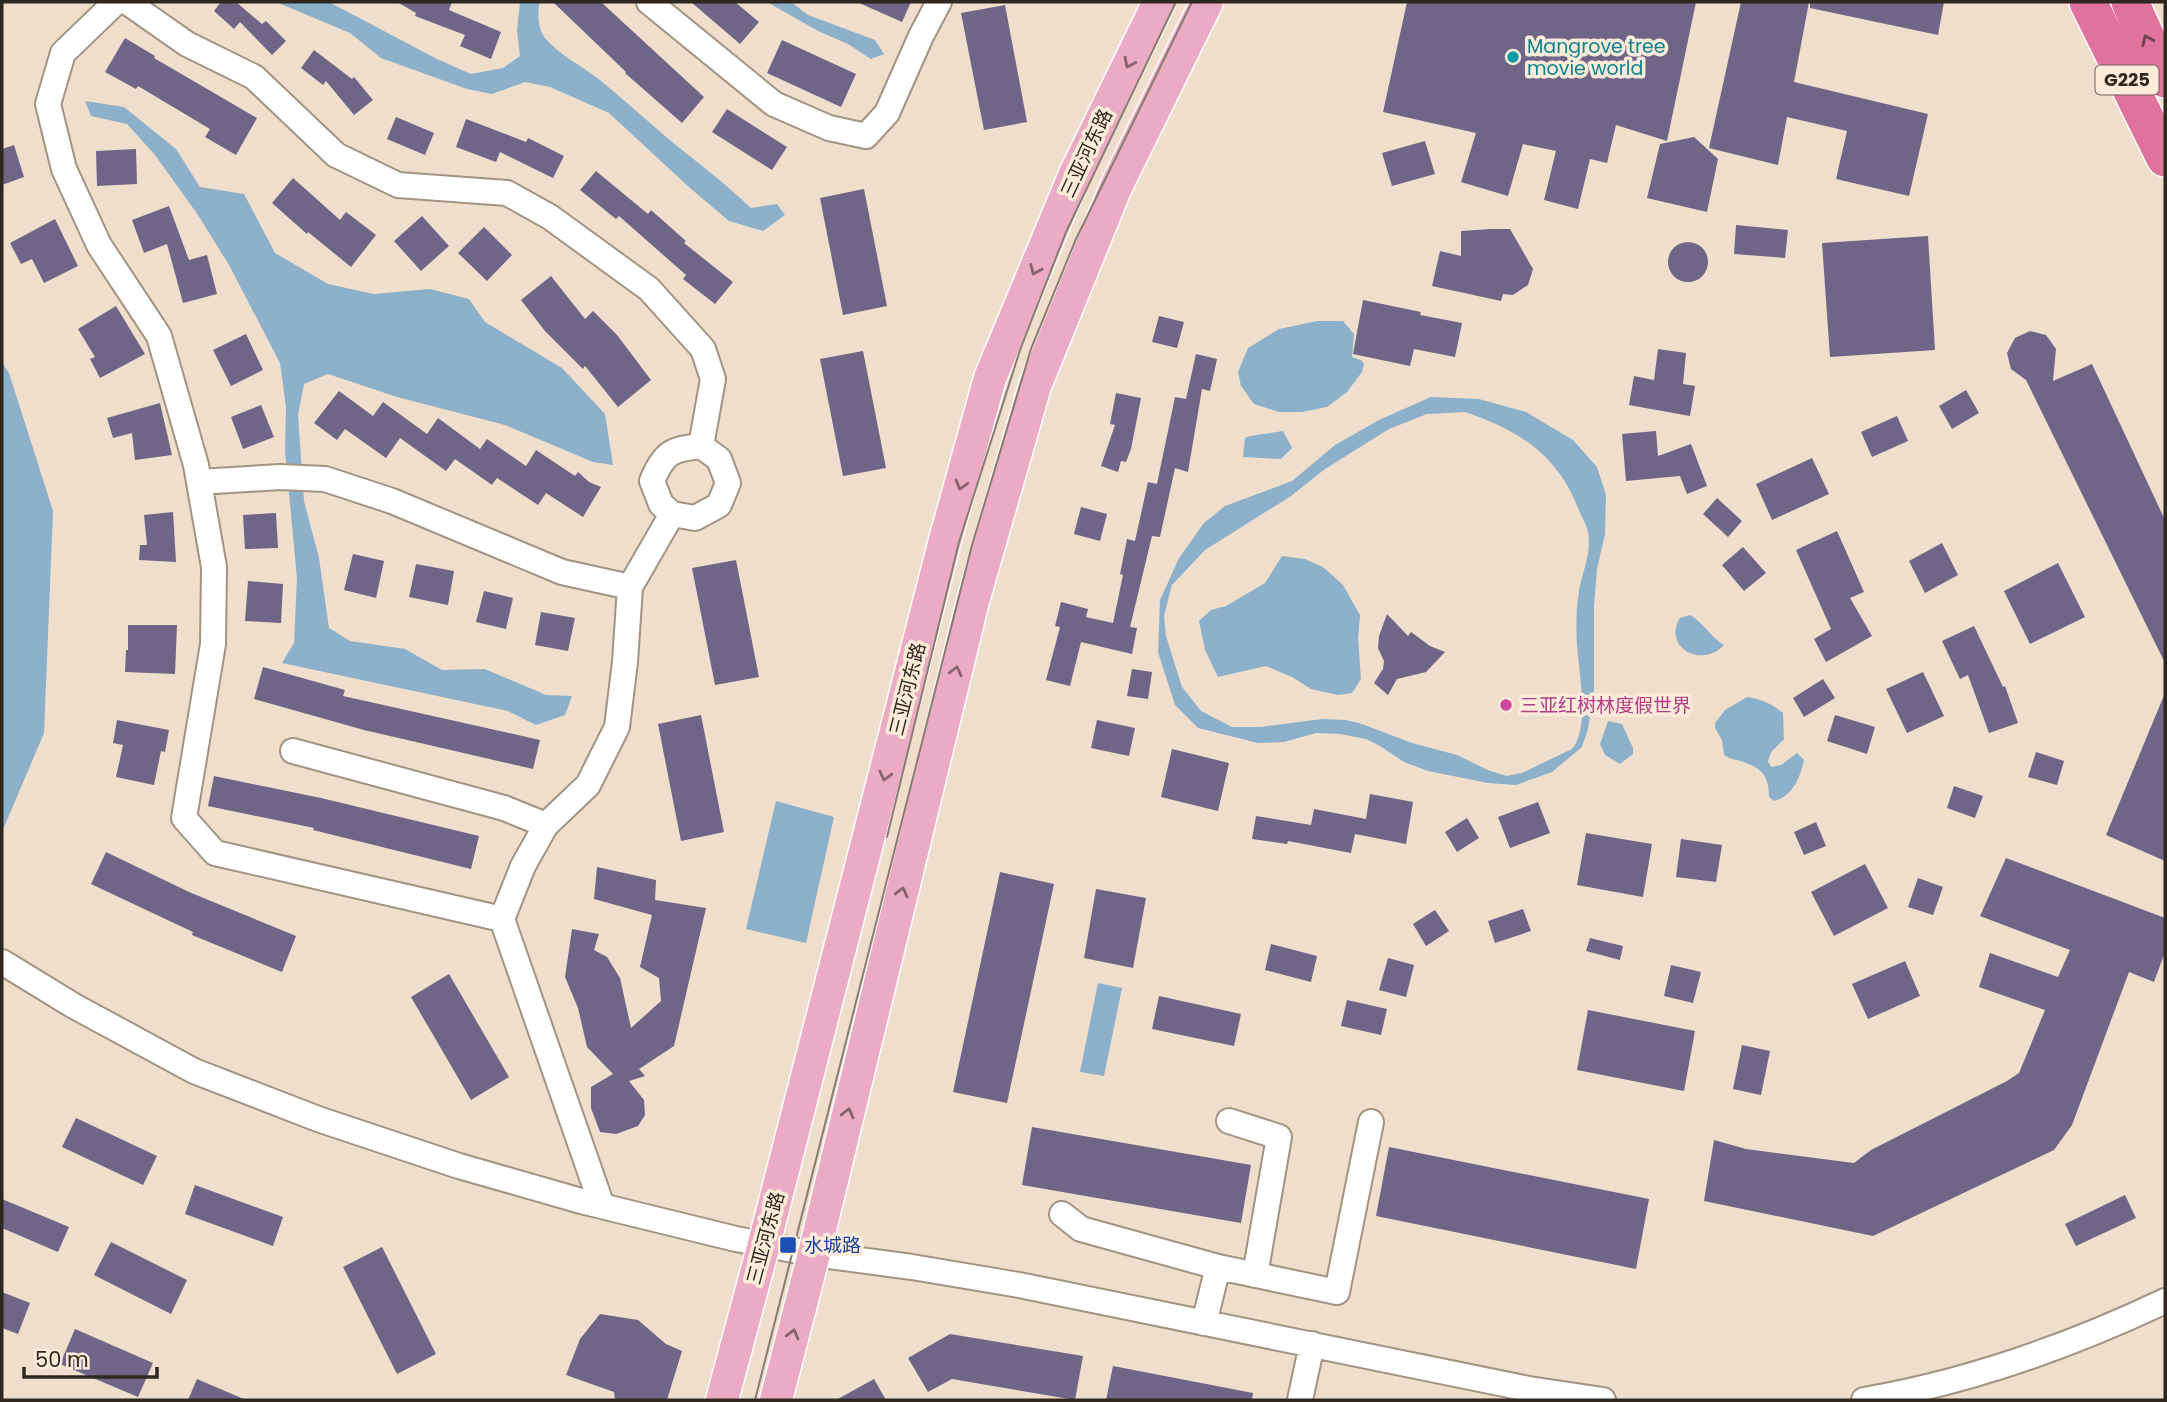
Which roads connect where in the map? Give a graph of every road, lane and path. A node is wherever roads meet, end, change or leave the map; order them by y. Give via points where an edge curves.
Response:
1 (116, 2) edge
2 (127, 2) edge
3 (649, 2) edge
4 (939, 2) edge
5 (1159, 2) edge
6 (1207, 2) edge
7 (2088, 2) edge
8 (2130, 2) edge
9 (2165, 79) edge
10 (2165, 159) edge
11 (701, 446) junction
12 (199, 482) junction
13 (672, 514) junction
14 (630, 587) junction
15 (293, 751) dead end
16 (546, 825) junction
17 (502, 919) junction
18 (2, 962) edge
19 (1229, 1121) dead end
20 (1371, 1122) dead end
21 (602, 1206) junction
22 (1062, 1214) dead end
23 (764, 1244) junction
24 (814, 1254) junction
25 (1219, 1267) junction
26 (1255, 1275) junction
27 (2165, 1301) edge
28 (1204, 1323) junction
29 (1312, 1344) junction
30 (722, 1400) edge
31 (776, 1400) edge
32 (1300, 1400) edge
33 (1603, 1400) edge
34 (1864, 1400) edge

1 - 12 street via 63,53 48,104 64,169 99,245 159,336
2 - 11 street via 187,44 254,77 336,155 398,186 507,193 550,217 649,289 703,349 713,379
3 - 4 street via 774,104 829,128 866,136 887,113
5 -> 23 main road, 三亚河东路 via 1075,174 990,378
24 -> 6 main road via 973,601 1035,386 1116,187
7 - 10 highway, G225
9 -> 8 highway, G225
11 - 13 street via 677,449 660,463 652,481 661,504
11 - 13 street via 719,459 728,484 719,505 695,518
12 - 14 street via 325,479 392,501 562,572
12 - 17 street via 214,567 214,644 184,818 215,853
13 - 14 street
14 - 16 street via 617,727 588,785
15 - 16 street via 504,808
16 - 17 street
17 - 21 street
18 - 21 street via 194,1071 459,1166
19 - 26 street via 1279,1137
20 - 26 street via 1337,1292
21 - 23 street
22 - 25 street via 1081,1229
23 - 24 street
23 - 30 main road, 三亚河东路
24 - 28 street via 980,1278
31 -> 24 main road
25 - 26 street
25 - 28 street
27 - 34 street via 2028,1359 1911,1392
28 - 29 street
29 - 32 street
29 - 33 street

